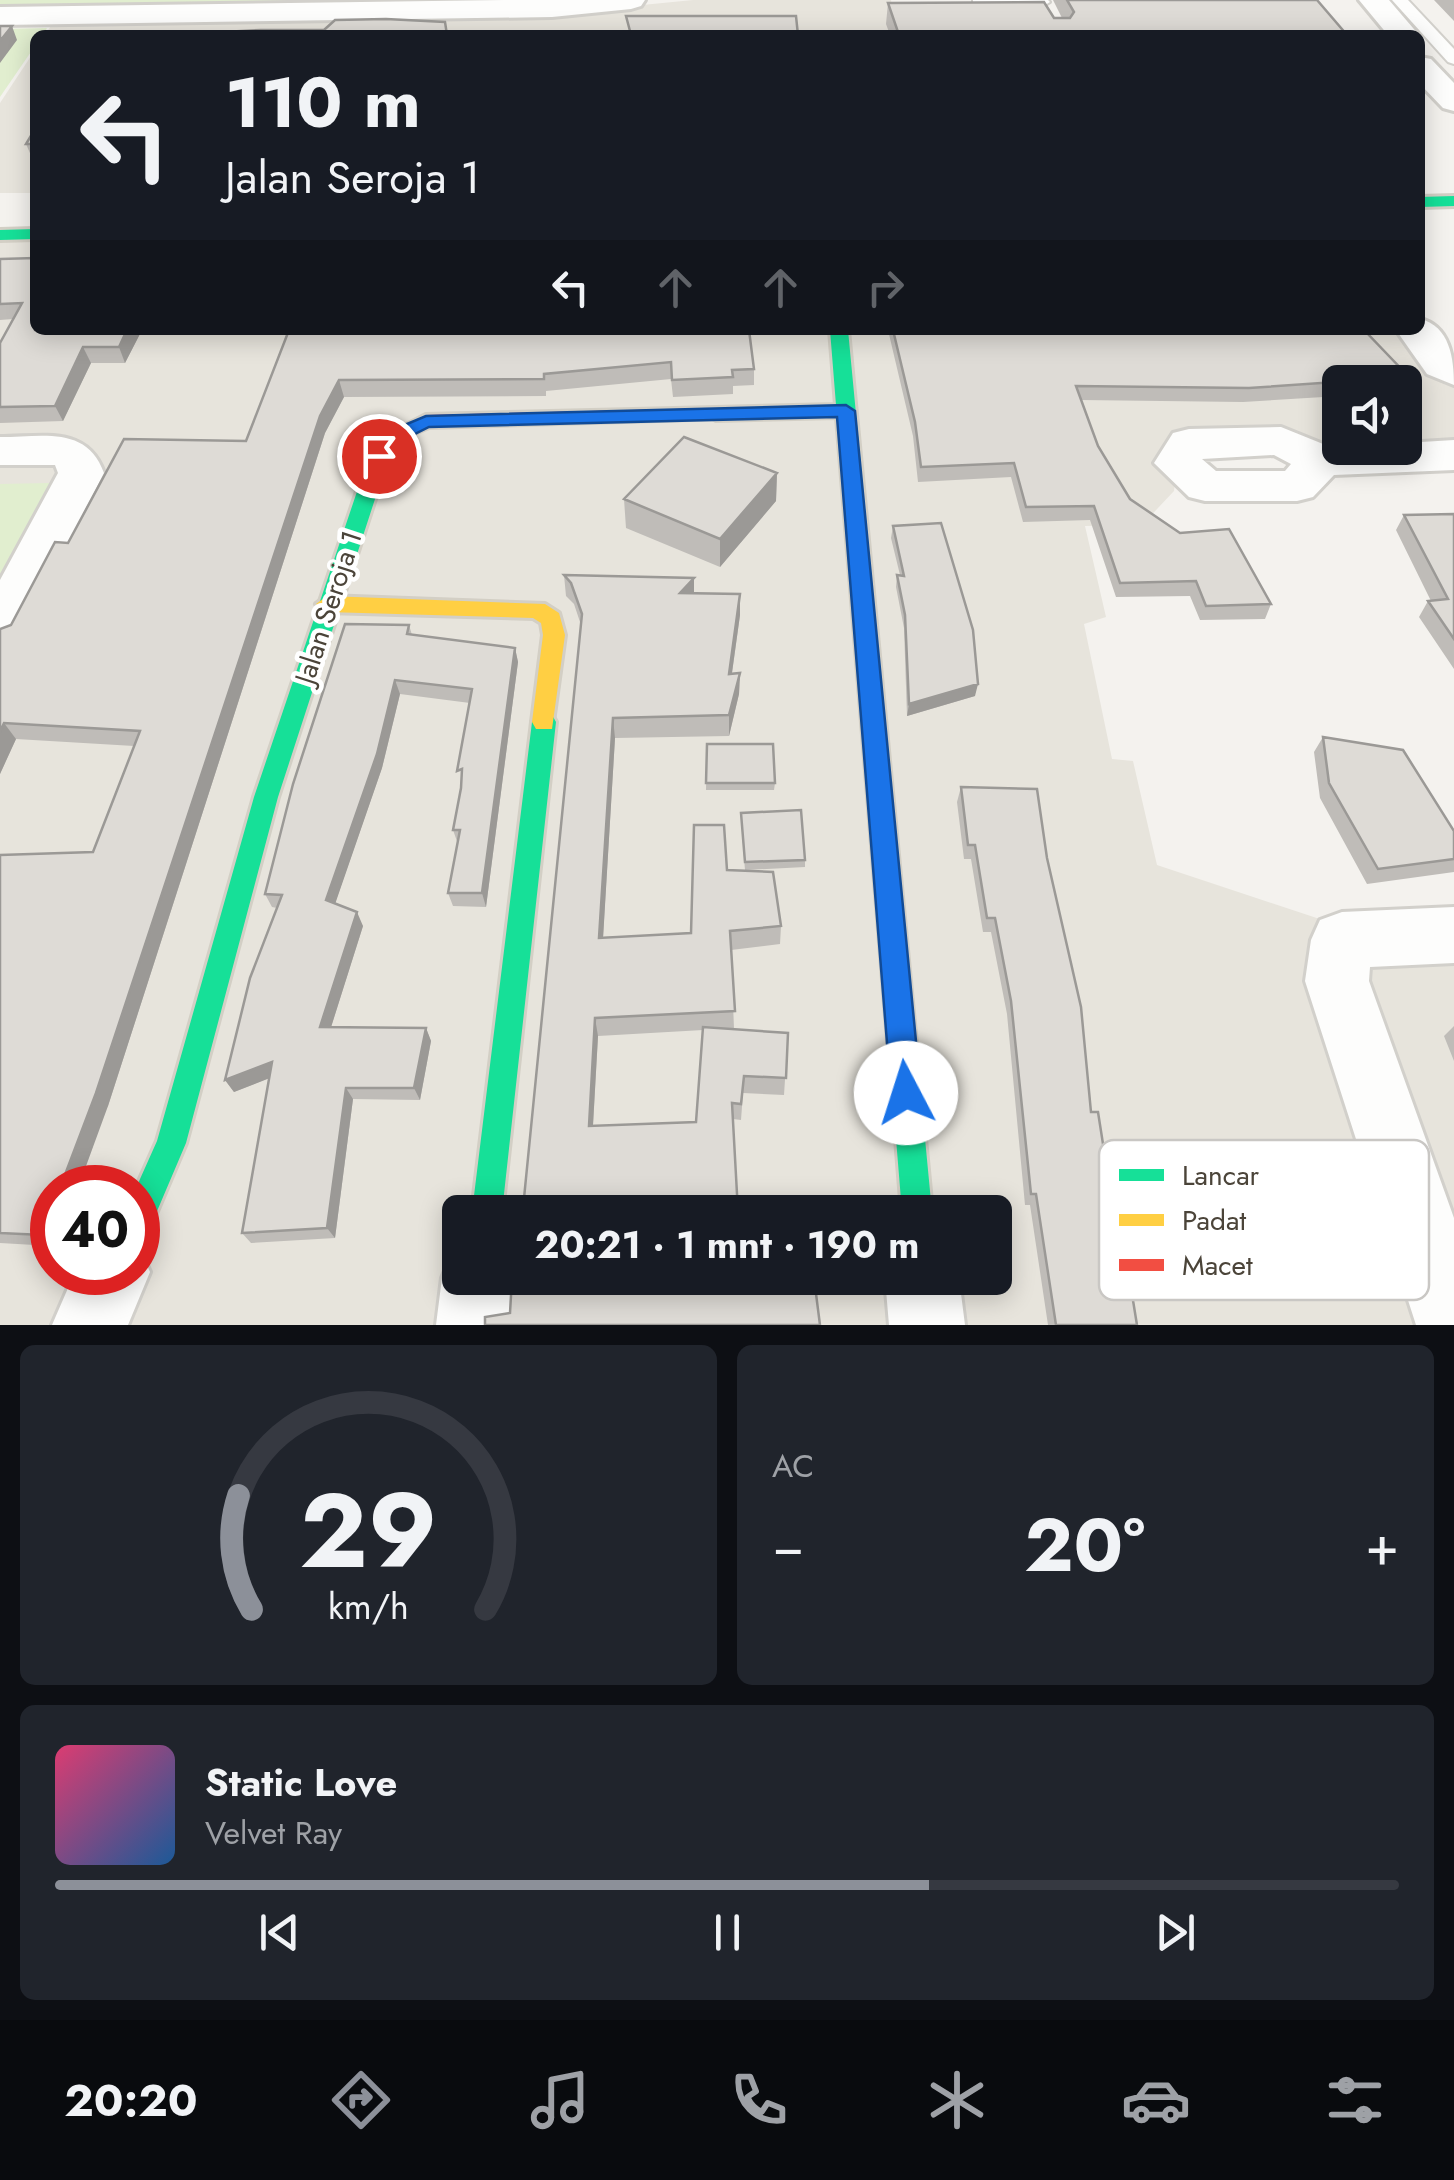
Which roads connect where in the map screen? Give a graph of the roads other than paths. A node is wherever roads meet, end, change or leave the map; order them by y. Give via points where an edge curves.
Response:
1 (535, 0) edge
2 (631, 0) edge
3 (1350, 0) edge
4 (1372, 0) edge
5 (1400, 0) edge
6 (1041, 1) edge
7 (969, 3) edge
8 (501, 9) junction
9 (0, 16) edge
10 (1050, 18) edge
11 (1375, 30) edge
12 (1399, 30) edge
13 (1454, 58) edge
14 (1425, 71) edge
15 (1454, 101) edge
16 (1454, 201) edge
17 (1425, 202) edge
18 (30, 234) edge
19 (0, 235) edge
20 (1425, 300) edge
21 (1454, 325) edge
22 (839, 335) edge
23 (1420, 335) edge
24 (1454, 372) edge
25 (846, 411) junction
26 (0, 452) edge
27 (1454, 455) edge
28 (1321, 461) dead end
29 (327, 604) junction
30 (0, 627) edge
31 (1454, 935) edge
32 (1391, 1140) edge
33 (160, 1168) edge
34 (489, 1195) edge
35 (915, 1195) edge
36 (1429, 1251) edge
37 (104, 1295) edge
38 (477, 1295) edge
39 (923, 1295) edge
40 (90, 1325) edge
41 (474, 1325) edge
42 (926, 1325) edge
43 (1454, 1325) edge

1 - 8 street
2 - 8 street
3 - 11 street
4 - 12 street
5 - 13 lane
6 - 7 lane
6 - 10 lane
8 - 9 street
14 - 15 street
16 - 17 street
18 - 19 street
20 - 21 street
22 - 25 street
23 - 24 street
25 - 29 street, Jalan Seroja 1 via 426,422 403,430 379,456
25 - 35 street
26 - 30 street via 63,451 76,458 80,473
27 - 28 street
29 - 33 street, Jalan Seroja 1
29 - 34 street via 537,610 551,619
31 - 32 street via 1342,940 1337,980
36 - 43 street
37 - 40 street
38 - 41 street
39 - 42 street

